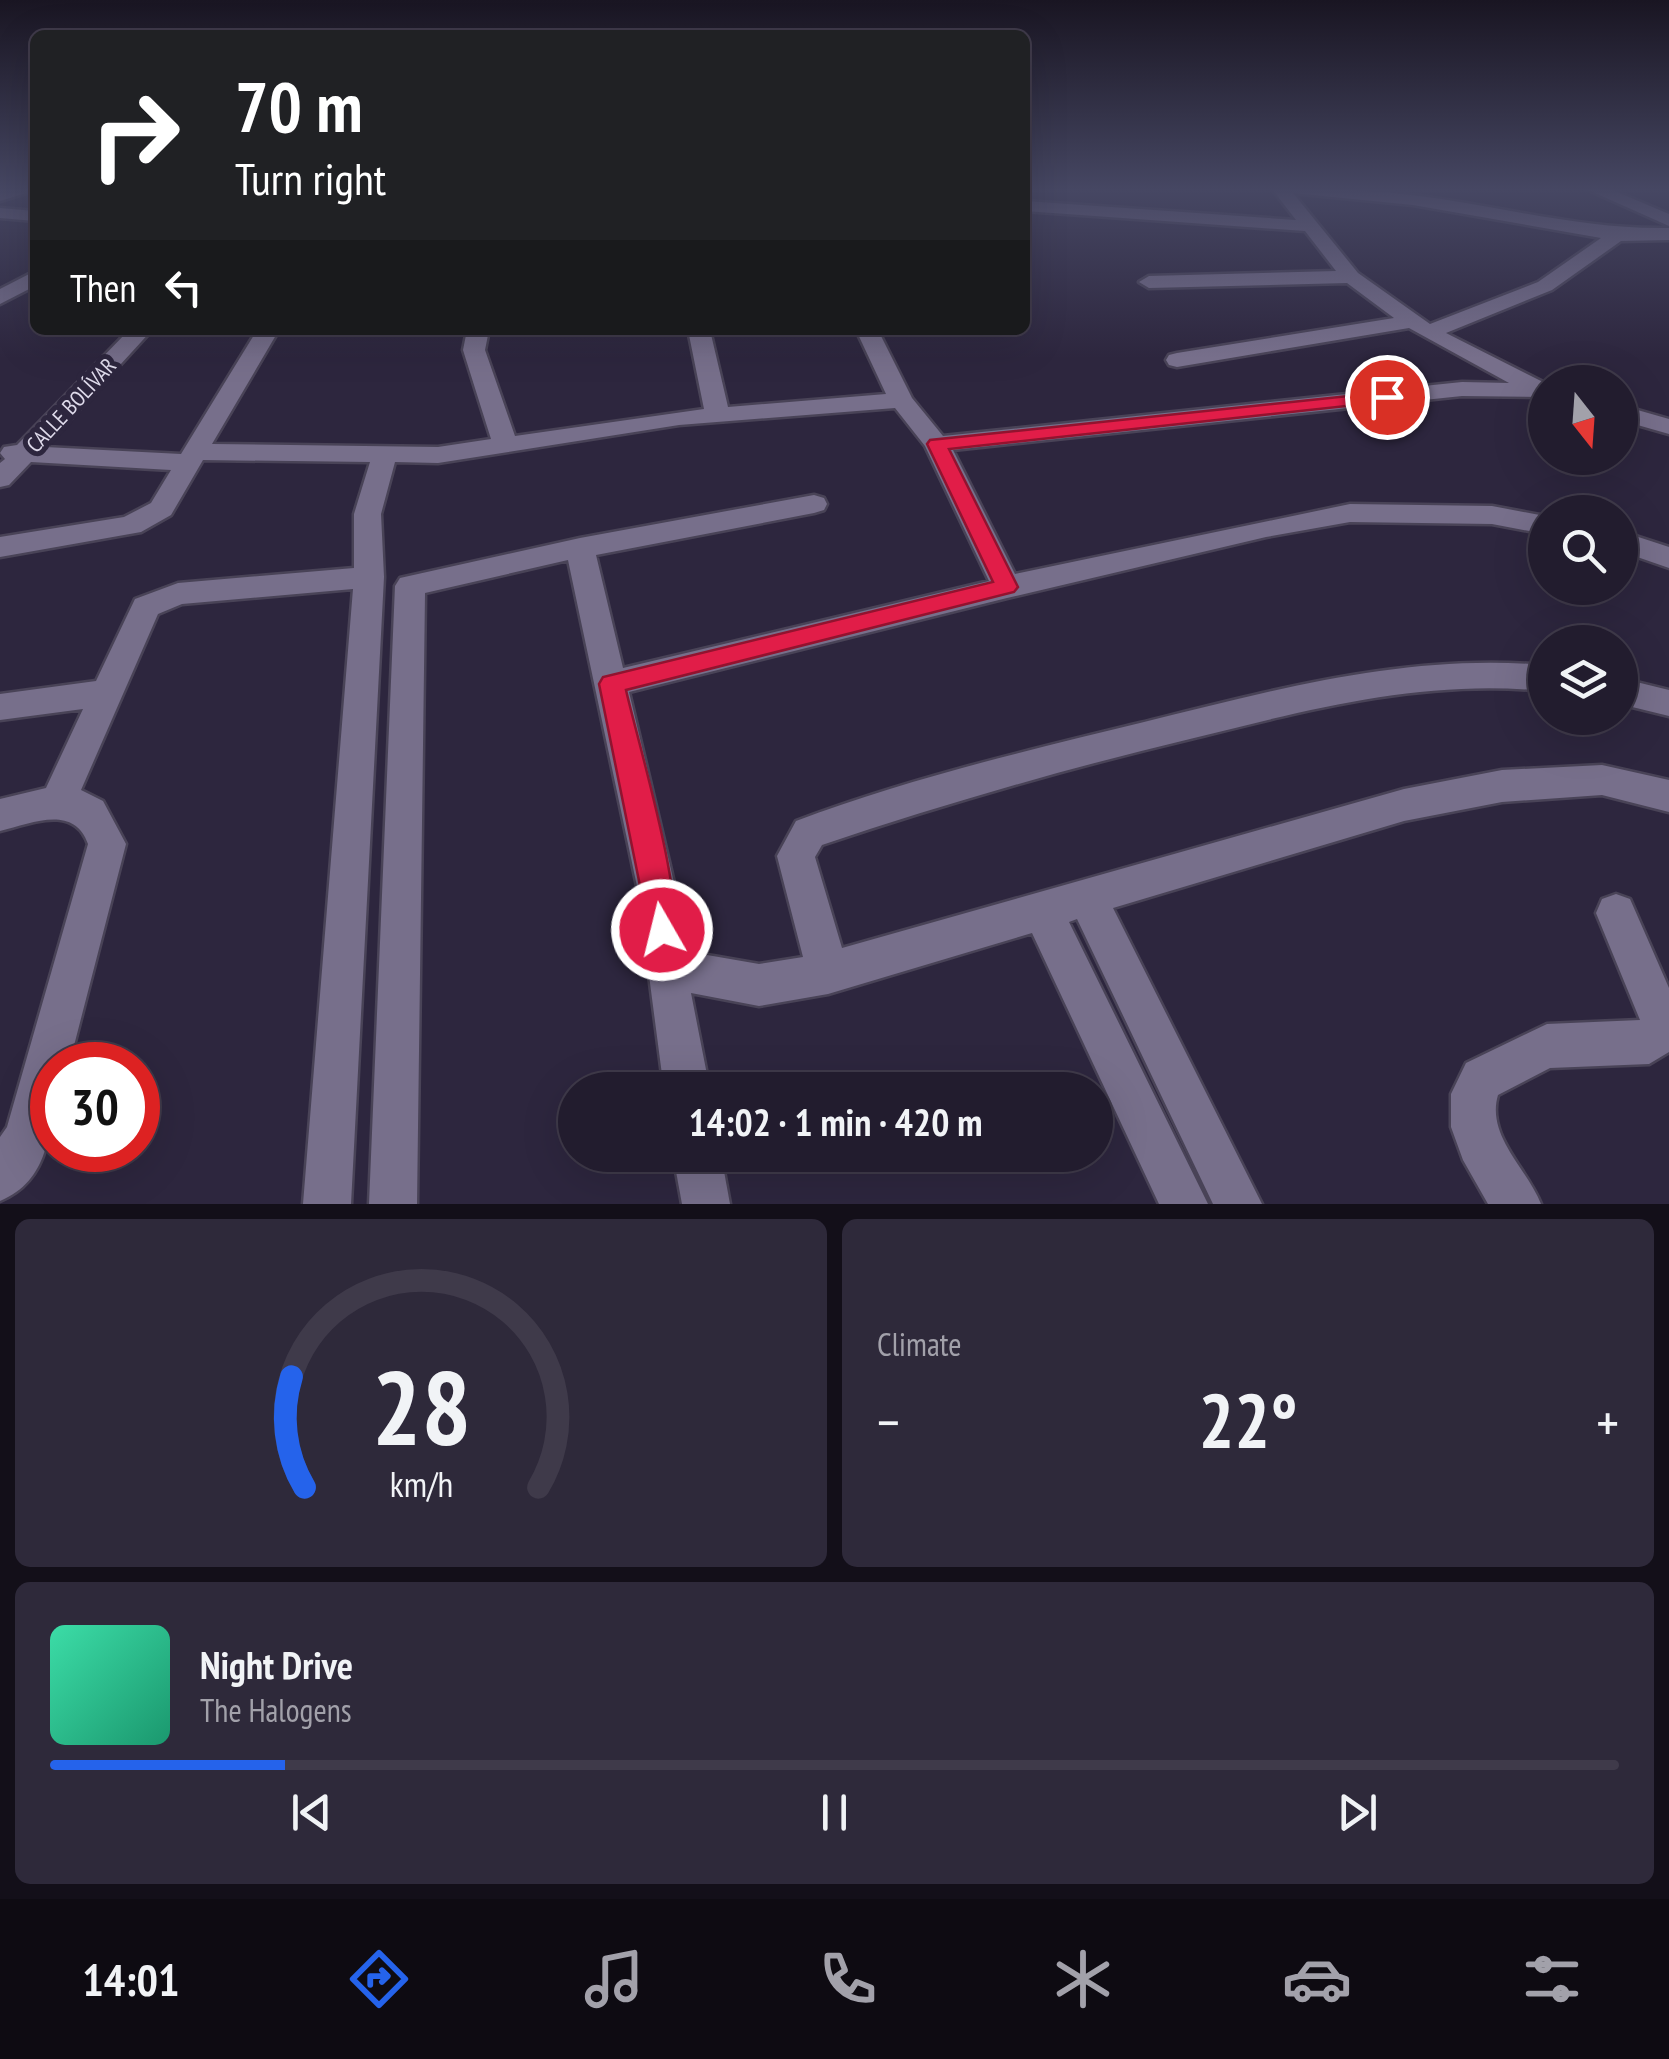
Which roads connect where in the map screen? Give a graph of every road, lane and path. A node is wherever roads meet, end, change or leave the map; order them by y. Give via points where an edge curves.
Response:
1 (1324, 245) edge
2 (1602, 245) edge
3 (1351, 277) junction
4 (30, 280) edge
5 (1149, 282) dead end
6 (1, 297) edge
7 (1420, 326) junction
8 (135, 335) edge
9 (265, 335) edge
10 (477, 335) edge
11 (700, 335) edge
12 (870, 335) edge
13 (1177, 360) dead end
14 (1528, 382) edge
15 (1528, 388) edge
16 (901, 400) junction
17 (717, 413) junction
18 (1638, 418) edge
19 (1669, 427) edge
20 (505, 444) junction
21 (937, 444) junction
22 (13, 453) edge
23 (386, 455) junction
24 (193, 457) junction
25 (0, 479) edge
26 (814, 504) dead end
27 (1528, 521) edge
28 (0, 547) edge
29 (1638, 547) edge
30 (580, 548) junction
31 (1669, 558) edge
32 (369, 577) junction
33 (1006, 587) junction
34 (1528, 676) edge
35 (612, 684) junction
36 (105, 693) junction
37 (1638, 695) edge
38 (1669, 703) edge
39 (0, 707) edge
40 (1669, 796) edge
41 (58, 802) junction
42 (0, 815) edge
43 (1087, 898) junction
44 (1043, 912) junction
45 (1616, 913) dead end
46 (666, 968) junction
47 (828, 973) junction
48 (683, 1072) edge
49 (701, 1172) edge
50 (0, 1178) edge
51 (326, 1204) edge
52 (393, 1204) edge
53 (706, 1204) edge
54 (1184, 1204) edge
55 (1238, 1204) edge
56 (1517, 1204) edge

1 - 3 street
2 - 7 street via 1544,286
3 - 5 street
3 - 7 street
4 - 6 street
7 - 13 street
7 - 14 street
8 - 22 street, CALLE BOLÍVAR
9 - 24 street
10 - 20 street via 474,350
11 - 17 street
12 - 16 street
15 - 21 street via 1462,389
16 - 17 street
16 - 21 street
17 - 20 street
18 - 19 street
20 - 23 street via 438,456
21 - 33 street
22 - 24 street
22 - 25 street, CALLE BOLÍVAR
23 - 24 street
23 - 32 street via 371,491
24 - 28 street via 162,509 148,519
26 - 30 street
27 - 33 street via 1350,514
29 - 31 street
30 - 35 street
30 - 52 street via 410,586
32 - 36 street via 160,599 140,612
32 - 51 street
33 - 35 street
34 - 47 street via 1422,676 1284,702 1104,744 808,832 796,856
35 - 46 street via 657,891
36 - 39 street
36 - 41 street
37 - 38 street
40 - 43 street via 1602,780 1502,786 1404,805
41 - 42 street
41 - 50 street via 93,813 107,844 27,1139
43 - 44 street
43 - 55 street
44 - 47 street
44 - 54 street
45 - 56 street via 1664,1026 1649,1042 1547,1046 1482,1079 1471,1106 1475,1132
46 - 47 street via 759,985
46 - 48 street
49 - 53 street

